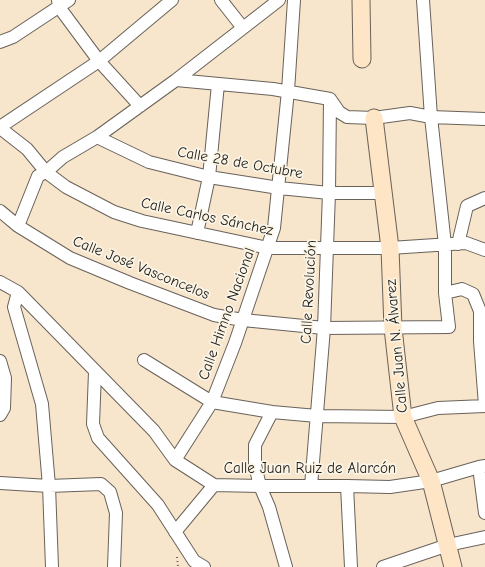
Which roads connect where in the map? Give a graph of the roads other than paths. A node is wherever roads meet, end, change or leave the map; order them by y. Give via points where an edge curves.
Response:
1 (172, 0) edge
2 (221, 0) edge
3 (279, 0) edge
4 (294, 0) edge
5 (361, 0) edge
6 (424, 0) edge
7 (62, 2) edge
8 (243, 28) junction
9 (0, 42) edge
10 (362, 59) dead end
11 (99, 61) junction
12 (176, 80) junction
13 (218, 84) junction
14 (288, 91) junction
15 (330, 99) junction
16 (140, 106) junction
17 (431, 117) junction
18 (374, 118) junction
19 (485, 119) edge
20 (0, 127) edge
21 (97, 137) junction
22 (46, 172) junction
23 (209, 177) junction
24 (278, 188) junction
25 (330, 193) junction
26 (384, 193) junction
27 (485, 198) edge
28 (0, 212) edge
29 (18, 226) junction
30 (197, 233) junction
31 (458, 244) junction
32 (445, 245) junction
33 (268, 248) junction
34 (390, 248) junction
35 (328, 249) junction
36 (485, 250) edge
37 (0, 282) edge
38 (18, 292) junction
39 (445, 293) junction
40 (243, 320) junction
41 (324, 328) junction
42 (393, 328) junction
43 (483, 341) edge
44 (144, 360) dead end
45 (0, 361) edge
46 (95, 372) junction
47 (212, 402) junction
48 (485, 405) edge
49 (272, 412) junction
50 (0, 415) edge
51 (317, 416) junction
52 (403, 417) junction
53 (175, 460) junction
54 (482, 466) edge
55 (431, 481) junction
56 (0, 483) edge
57 (214, 485) junction
58 (49, 486) junction
59 (260, 486) junction
60 (311, 486) junction
61 (347, 486) junction
62 (485, 513) edge
63 (175, 532) junction
64 (485, 537) edge
65 (448, 545) junction
66 (52, 567) edge
67 (114, 567) edge
68 (204, 567) edge
69 (286, 567) edge
70 (352, 567) edge
71 (383, 567) edge
72 (453, 567) edge

1 - 11 street
2 - 8 street
3 - 8 street
4 - 14 street, Calle Himno Nacional
5 - 10 street
6 - 17 street
7 - 9 street via 13,37
7 - 11 street
8 - 12 street
11 - 16 street
11 - 20 street
12 - 13 street
12 - 16 street
13 - 14 street
13 - 23 street
14 - 15 street
14 - 24 street, Calle Himno Nacional
15 - 18 street via 339,112 347,117
15 - 25 street, Calle Revolución
16 - 21 street
17 - 18 street via 410,113
17 - 19 street
17 - 32 street
18 - 26 street, Calle Juan N. Álvarez
20 - 22 street, Calle Carlos Sánchez via 27,149
21 - 22 street via 63,157
21 - 23 street, Calle 28 de Octubre via 150,162
22 - 29 street via 38,176
22 - 30 street, Calle Carlos Sánchez via 66,187 114,212
23 - 24 street, Calle 28 de Octubre
23 - 30 street
24 - 25 street, Calle 28 de Octubre
24 - 33 street, Calle Himno Nacional via 274,228
25 - 26 street, Calle 28 de Octubre
25 - 35 street, Calle Revolución
26 - 34 street, Calle Juan N. Álvarez
27 - 31 street via 467,206
28 - 29 street, Calle José Vasconcelos
29 - 40 street, Calle José Vasconcelos via 70,258 130,284 214,315
30 - 33 street, Calle Carlos Sánchez
31 - 32 street, Calle Carlos Sánchez
31 - 36 street, Calle Carlos Sánchez via 466,243
32 - 34 street, Calle Carlos Sánchez
32 - 39 street
33 - 35 street, Calle Carlos Sánchez
33 - 40 street, Calle Himno Nacional
34 - 35 street, Calle Carlos Sánchez
34 - 42 street, Calle Juan N. Álvarez
35 - 41 street, Calle Revolución
37 - 38 street, Calle Juan Ruiz de Alarcón
38 - 46 street, Calle Juan Ruiz de Alarcón
38 - 58 street via 14,307 42,404
39 - 42 street, Calle José Vasconcelos via 449,327
39 - 43 street via 462,289 473,294 480,311
40 - 41 street, Calle José Vasconcelos
40 - 47 street, Calle Himno Nacional
41 - 42 street, Calle José Vasconcelos
41 - 51 street, Calle Revolución
42 - 52 street, Calle Juan N. Álvarez
43 - 48 street
44 - 47 street
45 - 50 street via 5,378 4,408
46 - 53 street, Calle Juan Ruiz de Alarcón via 154,431
46 - 63 street via 93,424 98,438 158,505
47 - 49 street
47 - 53 street, Calle Himno Nacional
48 - 52 street via 438,408
49 - 51 street
49 - 59 street via 255,445 254,465
51 - 52 street
51 - 60 street, Calle Revolución
52 - 55 street, Calle Juan N. Álvarez
53 - 57 street, Calle Juan Ruiz de Alarcón
54 - 55 street, Calle Juan Ruiz de Alarcón
54 - 62 street
55 - 61 street, Calle Juan Ruiz de Alarcón via 390,487
55 - 65 street, Calle Juan N. Álvarez
56 - 58 street
57 - 59 street, Calle Juan Ruiz de Alarcón
57 - 63 street
58 - 66 street
58 - 67 street via 101,484 110,492 116,513
59 - 60 street, Calle Juan Ruiz de Alarcón
59 - 69 street via 269,507
60 - 61 street, Calle Juan Ruiz de Alarcón
61 - 70 street
63 - 68 street via 194,561
64 - 65 street
65 - 71 street
65 - 72 street, Calle Juan N. Álvarez

